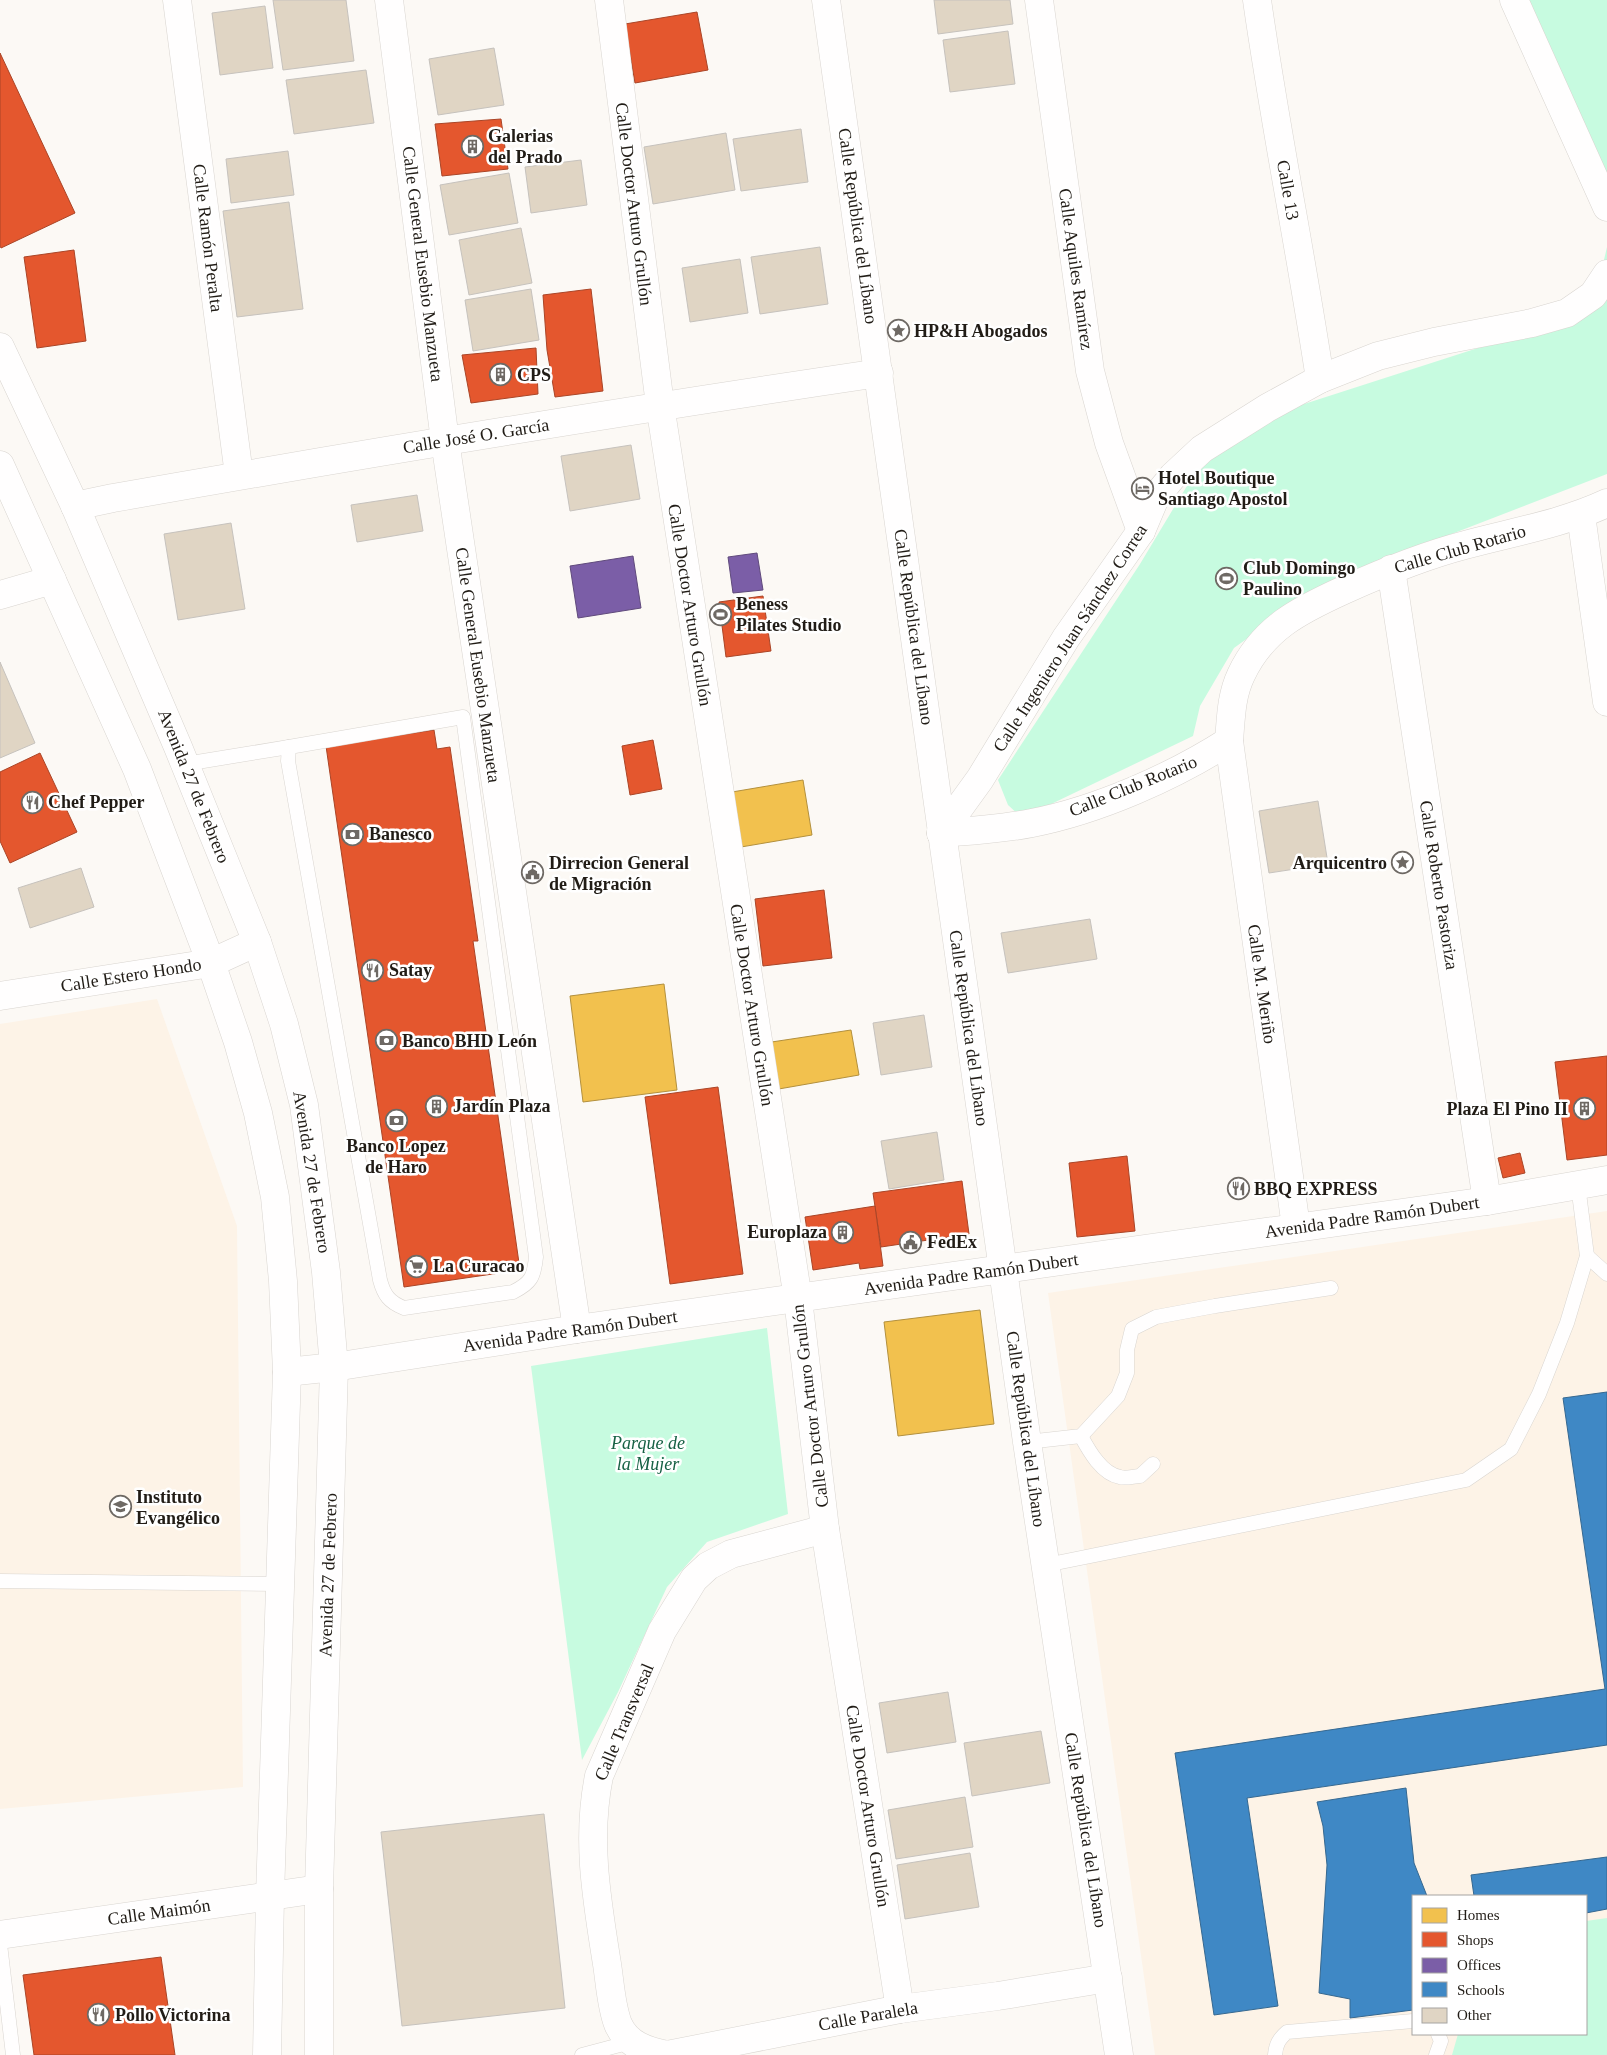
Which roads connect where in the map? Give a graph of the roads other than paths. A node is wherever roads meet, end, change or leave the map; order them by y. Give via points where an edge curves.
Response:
1 (177, 0) edge
2 (389, 0) edge
3 (609, 0) edge
4 (826, 0) edge
5 (1039, 0) edge
6 (1257, 0) edge
7 (1514, 0) edge
8 (1607, 208) edge
9 (1607, 274) edge
10 (0, 347) edge
11 (879, 373) junction
12 (1320, 379) junction
13 (660, 405) junction
14 (445, 441) junction
15 (0, 465) edge
16 (239, 476) junction
17 (1607, 503) edge
18 (74, 506) junction
19 (1581, 515) junction
20 (1141, 531) junction
21 (1390, 569) junction
22 (52, 580) junction
23 (0, 595) edge
24 (1607, 702) edge
25 (1229, 741) junction
26 (289, 747) junction
27 (185, 764) junction
28 (941, 832) junction
29 (258, 942) junction
30 (211, 963) junction
31 (0, 996) edge
32 (1607, 1180) edge
33 (1578, 1185) junction
34 (1486, 1201) junction
35 (1296, 1227) junction
36 (1587, 1256) junction
37 (1003, 1270) junction
38 (1607, 1274) edge
39 (1331, 1288) dead end
40 (798, 1299) junction
41 (577, 1328) junction
42 (334, 1367) junction
43 (287, 1372) junction
44 (1081, 1436) junction
45 (1027, 1442) junction
46 (1153, 1464) dead end
47 (825, 1529) junction
48 (1046, 1565) junction
49 (0, 1582) edge
50 (280, 1584) junction
51 (319, 1889) junction
52 (270, 1896) junction
53 (0, 1935) edge
54 (0, 1944) edge
55 (1108, 1978) junction
56 (900, 2009) junction
57 (1412, 2020) edge
58 (1438, 2035) edge
59 (631, 2042) junction
60 (13, 2055) edge
61 (267, 2055) edge
62 (319, 2055) edge
63 (582, 2055) edge
64 (1119, 2055) edge
65 (1275, 2055) edge
66 (1436, 2055) edge

1 - 16 street, Calle Ramón Peralta
2 - 14 street, Calle General Eusebio Manzueta
3 - 13 street, Calle Doctor Arturo Grullón
4 - 11 street, Calle República del Líbano
5 - 20 street, Calle Aquiles Ramírez via 1090,371 1109,443
6 - 12 street, Calle 13
7 - 8 street
9 - 12 street, Calle Ingeniero Juan Sánchez Correa via 1593,295 1567,313 1378,356
10 - 18 street, Avenida 27 de Febrero
11 - 13 street, Calle José O. García
11 - 28 street, Calle República del Líbano
12 - 20 street, Calle Ingeniero Juan Sánchez Correa via 1202,449 1155,498
13 - 14 street, Calle José O. García
13 - 40 street, Calle Doctor Arturo Grullón
14 - 16 street, Calle José O. García
14 - 41 street, Calle General Eusebio Manzueta
15 - 22 street
16 - 18 street, Calle José O. García
17 - 19 street, Calle Club Rotario
18 - 27 street, Avenida 27 de Febrero
19 - 21 street, Calle Club Rotario via 1464,545
19 - 24 street
20 - 28 street, Calle Ingeniero Juan Sánchez Correa via 1066,638 985,771
21 - 25 street, Calle Club Rotario via 1317,602 1282,622 1264,639 1241,676 1232,702
21 - 34 street, Calle Roberto Pastoriza
22 - 23 street
22 - 30 street via 136,769
25 - 28 street, Calle Club Rotario via 1168,775 1068,814 993,829
25 - 35 street, Calle M. Meriño
26 - 26 lane via 288,761 384,1294 392,1303 404,1308 513,1292 528,1284 535,1270 536,1258 463,717
26 - 27 lane
27 - 29 street, Avenida 27 de Febrero
28 - 37 street, Calle República del Líbano
29 - 30 street, Calle Estero Hondo
29 - 42 street, Avenida 27 de Febrero via 284,1024 304,1105 324,1253
30 - 31 street, Calle Estero Hondo
30 - 43 street via 258,1113 275,1197
32 - 33 street, Avenida Padre Ramón Dubert
33 - 34 street, Avenida Padre Ramón Dubert
33 - 36 lane
34 - 35 street, Avenida Padre Ramón Dubert
35 - 37 street, Avenida Padre Ramón Dubert
36 - 38 lane
36 - 48 lane via 1567,1323 1539,1394 1511,1449 1466,1480
37 - 40 street, Avenida Padre Ramón Dubert
37 - 45 street, Calle República del Líbano
39 - 44 lane via 1156,1317 1132,1329 1126,1350 1127,1373 1118,1396
40 - 41 street, Avenida Padre Ramón Dubert
40 - 47 street, Calle Doctor Arturo Grullón
41 - 42 street, Avenida Padre Ramón Dubert
42 - 43 street, Avenida Padre Ramón Dubert
42 - 51 street, Avenida 27 de Febrero
43 - 50 street
44 - 45 lane
44 - 46 lane via 1105,1469 1119,1477 1140,1476
45 - 48 street, Calle República del Líbano
47 - 56 street, Calle Doctor Arturo Grullón
47 - 59 street, Calle Transversal via 731,1554 708,1566 694,1579 662,1631 599,1776 594,1798 593,1876 613,2004 618,2025
48 - 55 street, Calle República del Líbano
49 - 50 lane
50 - 52 street
51 - 52 street, Calle Maimón
51 - 62 street, Avenida 27 de Febrero
52 - 53 street, Calle Maimón
52 - 61 street
54 - 60 lane
55 - 56 street, Calle Paralela
55 - 64 street, Calle República del Líbano
56 - 59 street, Calle Paralela via 667,2055 648,2052
57 - 65 lane via 1287,2032 1280,2038
58 - 66 lane via 1441,2041
59 - 63 lane

